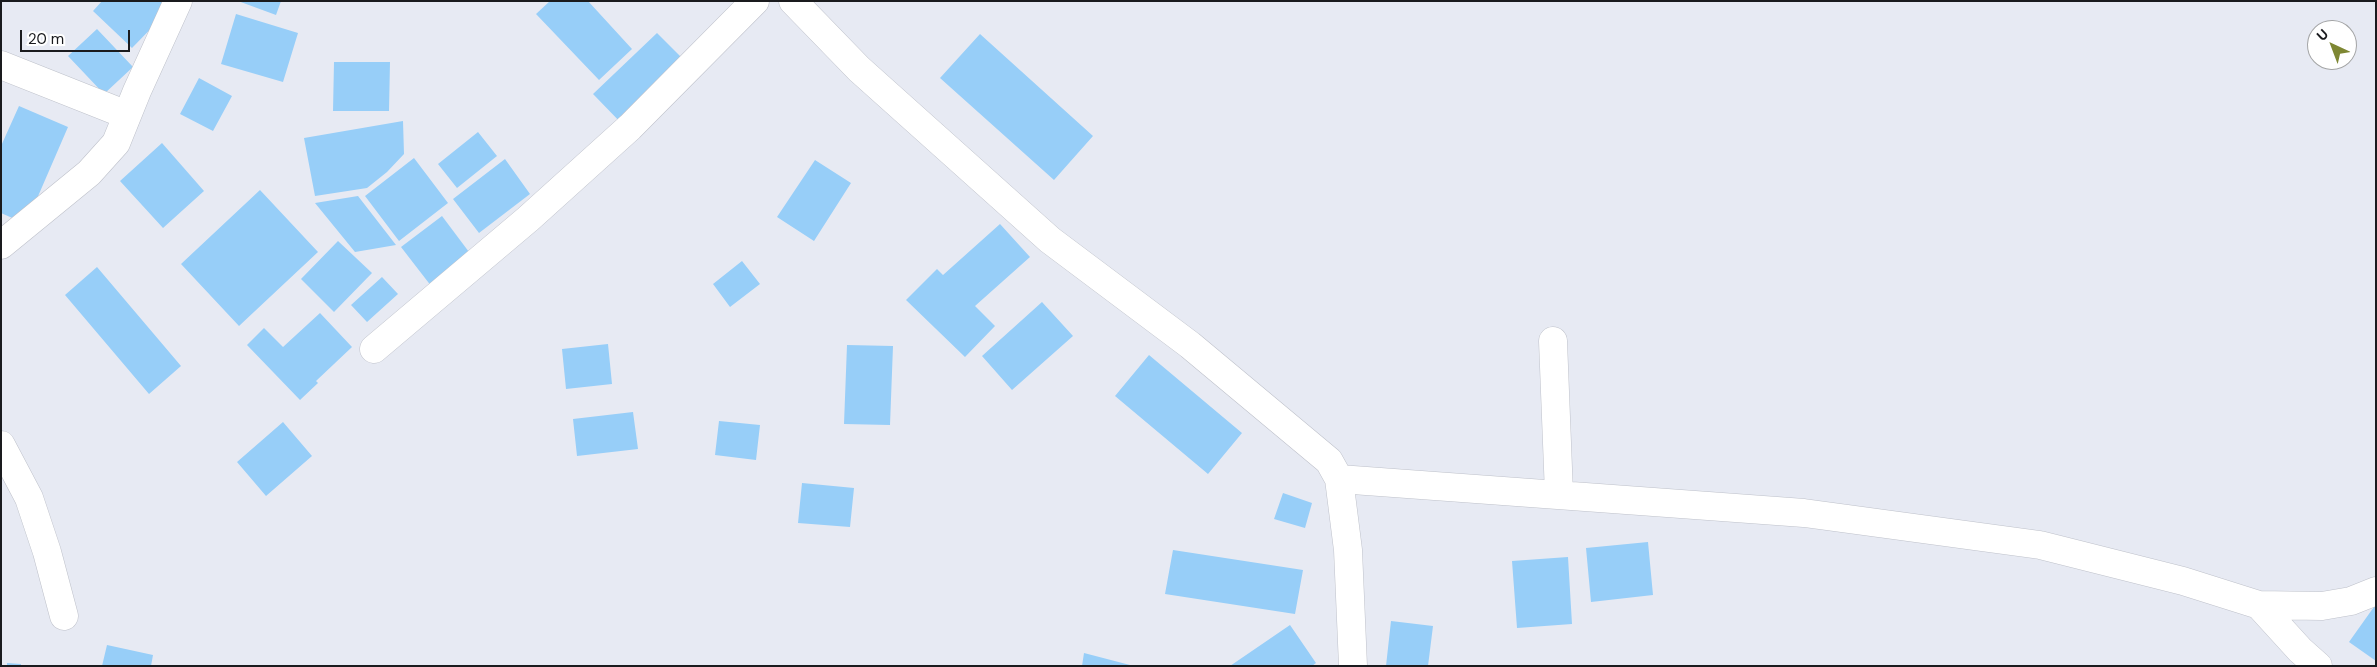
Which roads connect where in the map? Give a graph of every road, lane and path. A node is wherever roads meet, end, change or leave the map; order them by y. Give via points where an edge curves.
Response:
1 (178, 1) edge
2 (755, 1) edge
3 (793, 1) edge
4 (1, 65) edge
5 (127, 115) junction
6 (1, 245) edge
7 (1553, 341) dead end
8 (374, 349) dead end
9 (1, 445) edge
10 (1339, 479) junction
11 (1559, 494) junction
12 (2376, 591) edge
13 (2259, 605) junction
14 (64, 616) dead end
15 (1353, 666) edge
16 (2318, 666) edge

1 - 5 street
2 - 8 street via 630,127 528,219
3 - 10 street via 859,69 1050,240 1190,345 1329,461
4 - 5 street
5 - 6 street via 116,143 90,173
7 - 11 street
9 - 14 street via 29,498
10 - 11 street
10 - 15 street via 1348,550
11 - 13 street via 1804,513 2040,545 2183,581
12 - 13 street via 2351,601 2310,608 2288,604
13 - 16 street

